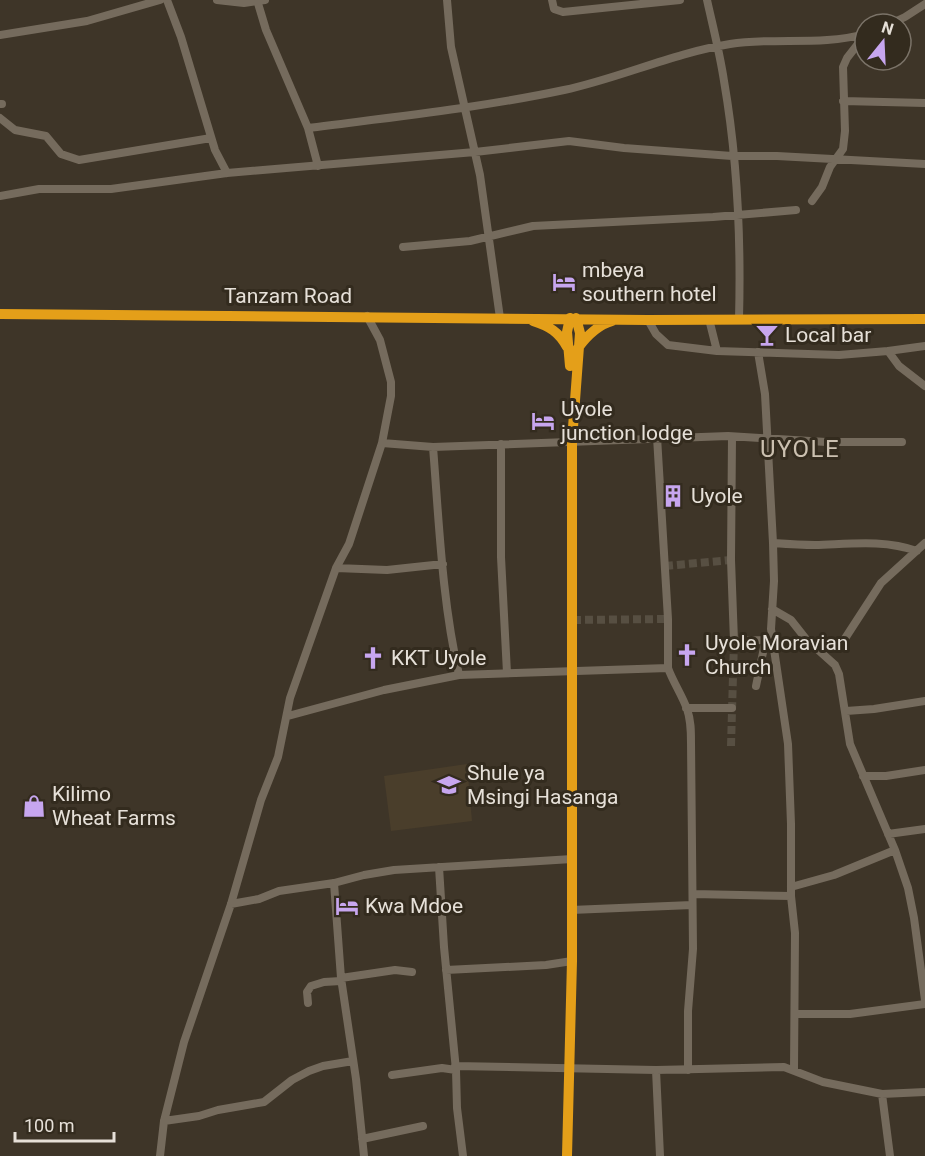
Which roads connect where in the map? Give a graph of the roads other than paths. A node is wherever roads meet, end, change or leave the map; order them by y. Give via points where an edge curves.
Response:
1 (160, 0) edge
2 (167, 0) edge
3 (217, 0) edge
4 (447, 0) edge
5 (552, 0) edge
6 (680, 0) edge
7 (707, 0) edge
8 (260, 1) edge
9 (0, 35) edge
10 (853, 37) edge
11 (717, 47) junction
12 (853, 51) edge
13 (843, 101) junction
14 (925, 103) edge
15 (465, 108) junction
16 (0, 118) edge
17 (308, 128) junction
18 (211, 138) junction
19 (475, 152) junction
20 (732, 156) junction
21 (838, 159) junction
22 (925, 164) edge
23 (318, 166) junction
24 (227, 173) junction
25 (0, 196) edge
26 (812, 201) dead end
27 (796, 210) dead end
28 (737, 214) junction
29 (489, 237) junction
30 (403, 247) dead end
31 (0, 314) edge
32 (367, 316) junction
33 (500, 318) junction
34 (527, 318) junction
35 (573, 318) junction
36 (618, 319) junction
37 (709, 319) junction
38 (739, 319) junction
39 (925, 319) edge
40 (648, 320) junction
41 (925, 346) edge
42 (574, 351) junction
43 (717, 351) junction
44 (888, 351) junction
45 (758, 352) junction
46 (925, 386) edge
47 (657, 437) junction
48 (732, 437) junction
49 (767, 439) junction
50 (572, 441) junction
51 (902, 442) dead end
52 (382, 443) junction
53 (501, 444) junction
54 (433, 447) junction
55 (773, 543) junction
56 (925, 543) edge
57 (917, 551) junction
58 (443, 564) junction
59 (336, 568) junction
60 (772, 609) junction
61 (771, 629) junction
62 (765, 640) junction
63 (816, 647) junction
64 (668, 668) junction
65 (572, 670) junction
66 (507, 673) junction
67 (459, 675) junction
68 (756, 686) dead end
69 (925, 701) edge
70 (686, 708) junction
71 (732, 708) dead end
72 (846, 711) junction
73 (288, 716) junction
74 (925, 770) edge
75 (863, 776) junction
76 (925, 829) edge
77 (888, 834) junction
78 (895, 850) junction
79 (572, 859) junction
80 (439, 867) junction
81 (334, 883) junction
82 (791, 891) junction
83 (693, 894) junction
84 (231, 904) junction
85 (692, 905) junction
86 (571, 910) junction
87 (572, 961) junction
88 (446, 970) junction
89 (412, 972) dead end
90 (924, 973) edge
91 (341, 980) junction
92 (925, 1002) edge
93 (308, 1003) dead end
94 (795, 1014) junction
95 (353, 1060) junction
96 (456, 1068) junction
97 (569, 1068) junction
98 (656, 1070) junction
99 (688, 1070) junction
100 (794, 1070) junction
101 (392, 1075) dead end
102 (925, 1092) edge
103 (882, 1094) junction
104 (164, 1121) junction
105 (423, 1126) dead end
106 (362, 1139) junction
107 (160, 1156) edge
108 (364, 1156) edge
109 (463, 1156) edge
110 (567, 1156) edge
111 (660, 1156) edge
112 (890, 1156) edge

1 - 9 street via 87,21
2 - 18 street
3 - 8 street
4 - 15 street via 451,47
5 - 6 street via 554,9 563,12
7 - 11 street
8 - 17 street via 266,30
10 - 11 street
11 - 15 street via 585,85
11 - 20 street via 726,90
12 - 13 street via 845,62
13 - 14 street
13 - 21 street via 845,142
15 - 17 street
15 - 19 street
16 - 18 street via 17,131 46,136 61,153 79,160
17 - 23 street
18 - 24 street
19 - 20 street via 569,141
19 - 23 street
19 - 29 street
20 - 21 street
20 - 28 street
21 - 22 street
21 - 26 street
23 - 24 street
24 - 25 street via 111,189 39,189
27 - 28 street
28 - 29 street via 532,226
28 - 38 street
29 - 30 street
29 - 33 street
31 - 32 highway, Tanzam Road
32 - 33 highway, Tanzam Road
32 - 52 street via 380,340 391,382 392,396
33 - 34 highway, Tanzam Road
34 - 35 highway, Tanzam Road
34 - 42 highway via 552,328
35 - 36 highway, Tanzam Road
35 - 42 highway via 567,332
36 - 40 highway, Tanzam Road
36 - 42 highway via 599,327
37 - 38 highway, Tanzam Road
37 - 40 highway, Tanzam Road
37 - 43 street
38 - 39 highway, Tanzam Road
40 - 43 street via 668,345
41 - 44 street
42 - 50 highway
43 - 45 street
44 - 45 street via 839,355
44 - 46 street via 903,370
45 - 49 street
47 - 48 street
47 - 50 street
47 - 64 street
48 - 49 street
48 - 62 street via 734,641
49 - 51 street
49 - 55 street
50 - 53 street
50 - 65 highway
52 - 54 street
52 - 59 street via 349,544
53 - 54 street
53 - 66 street
54 - 58 street
55 - 57 street via 868,543
55 - 60 street
56 - 57 street
57 - 63 street via 881,583 844,640
58 - 59 street via 387,570
58 - 67 street
59 - 73 street via 290,698
60 - 61 street
60 - 63 street via 791,620
61 - 62 street
61 - 82 street via 788,744
62 - 68 street
63 - 72 street via 837,669
64 - 65 street
64 - 70 street
65 - 66 street
65 - 79 highway
66 - 67 street
67 - 73 street
69 - 72 street
70 - 71 street
70 - 83 street via 691,743
72 - 75 street via 850,744
73 - 84 street
74 - 75 street
75 - 77 street
76 - 77 street
77 - 78 street
78 - 82 street
78 - 90 street via 911,901
79 - 80 street
79 - 86 highway
80 - 81 street via 394,870
80 - 88 street
81 - 84 street via 279,891
81 - 91 street
82 - 83 street
82 - 94 street
83 - 85 street
84 - 104 street via 184,1042
85 - 86 street
85 - 99 street
86 - 87 highway
87 - 88 street
87 - 97 highway
88 - 96 street
89 - 91 street via 395,970
90 - 92 street
91 - 93 street via 311,986
91 - 95 street
92 - 94 street via 850,1014
94 - 100 street
95 - 104 street via 309,1071 264,1102
95 - 106 street
96 - 97 street
96 - 101 street
96 - 109 street
97 - 98 street
97 - 110 highway
98 - 99 street
98 - 111 street
99 - 100 street
100 - 103 street via 823,1082
102 - 103 street
103 - 112 street
104 - 107 street
105 - 106 street
106 - 108 street

